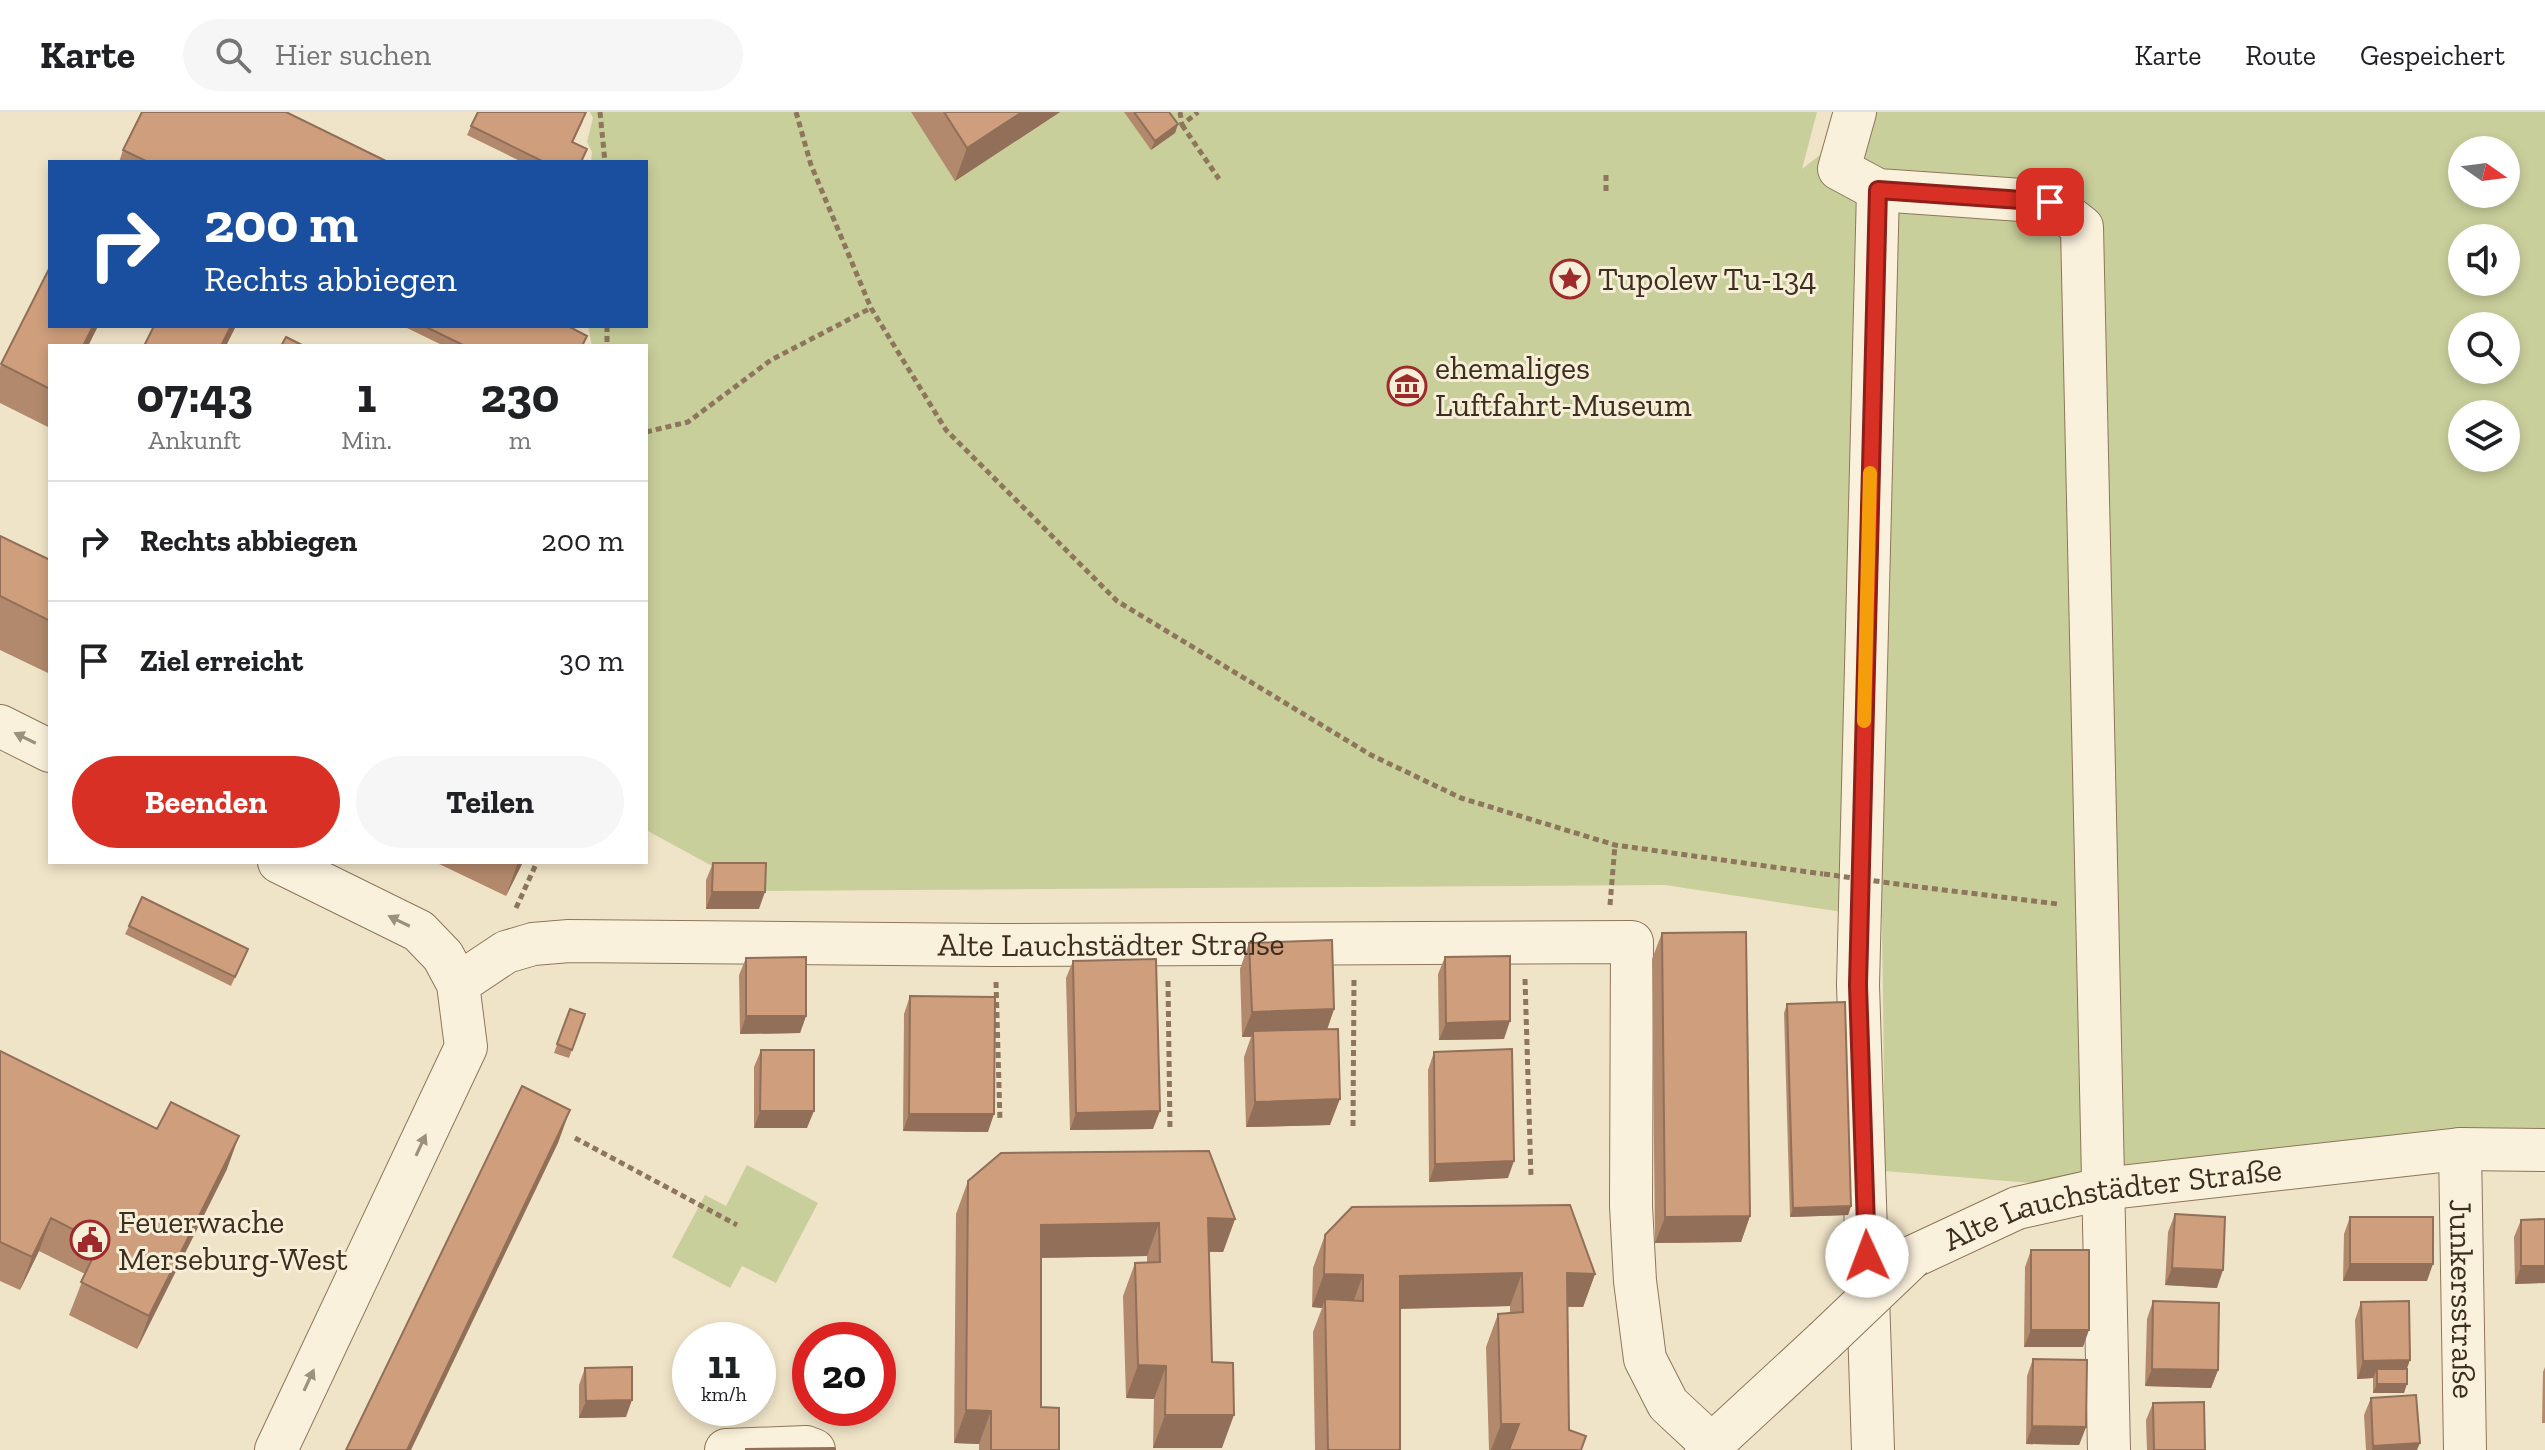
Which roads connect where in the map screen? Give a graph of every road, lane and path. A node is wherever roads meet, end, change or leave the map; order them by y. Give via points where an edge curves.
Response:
1 (600, 112) edge
2 (796, 112) edge
3 (1180, 112) edge
4 (1198, 112) edge
5 (1855, 112) edge
6 (1182, 125) junction
7 (605, 160) edge
8 (1606, 175) dead end
9 (1219, 179) dead end
10 (1878, 190) junction
11 (1606, 195) dead end
12 (871, 308) junction
13 (648, 432) edge
14 (0, 726) edge
15 (48, 750) edge
16 (1615, 845) junction
17 (283, 864) edge
18 (2097, 909) junction
19 (1606, 941) junction
20 (1524, 942) junction
21 (1354, 943) junction
22 (1168, 944) junction
23 (995, 945) junction
24 (458, 984) junction
25 (1000, 1121) dead end
26 (1353, 1126) dead end
27 (1170, 1130) dead end
28 (575, 1138) dead end
29 (2460, 1149) junction
30 (2545, 1150) edge
31 (1531, 1177) dead end
32 (2102, 1189) junction
33 (737, 1225) dead end
34 (1709, 1447) edge
35 (276, 1450) edge
36 (726, 1450) edge
37 (814, 1450) edge
38 (1873, 1450) edge
39 (2109, 1450) edge
40 (2465, 1450) edge

1 - 7 path
2 - 12 path via 811,165
3 - 6 path
4 - 6 path
5 - 10 street via 1839,169
6 - 9 path
8 - 11 path
10 - 18 street via 2050,202 2082,227
10 - 38 street via 1858,985
12 - 13 path via 771,360 688,422
12 - 16 path via 946,430 1117,601 1371,755 1461,798
15 -> 14 street
16 - 18 path, bridge
16 - 19 path
24 -> 17 street via 443,956 419,931
18 - 32 street
19 - 20 street, Alte Lauchstädter Straße
19 - 34 street, Alte Lauchstädter Straße via 1632,942 1631,1206 1645,1359 1668,1404
20 - 21 street, Alte Lauchstädter Straße
20 - 31 path
21 - 22 street, Alte Lauchstädter Straße
21 - 26 path
22 - 23 street, Alte Lauchstädter Straße
22 - 27 path
23 - 24 street, Alte Lauchstädter Straße via 569,941 506,952
23 - 25 path
35 -> 24 street via 466,1047
28 - 33 path
29 - 30 street, Alte Lauchstädter Straße
29 - 32 street, Alte Lauchstädter Straße
29 - 40 street, Junkersstraße
32 - 34 street, Alte Lauchstädter Straße, bridge via 2017,1208 1912,1257
32 - 39 street
36 - 37 street

